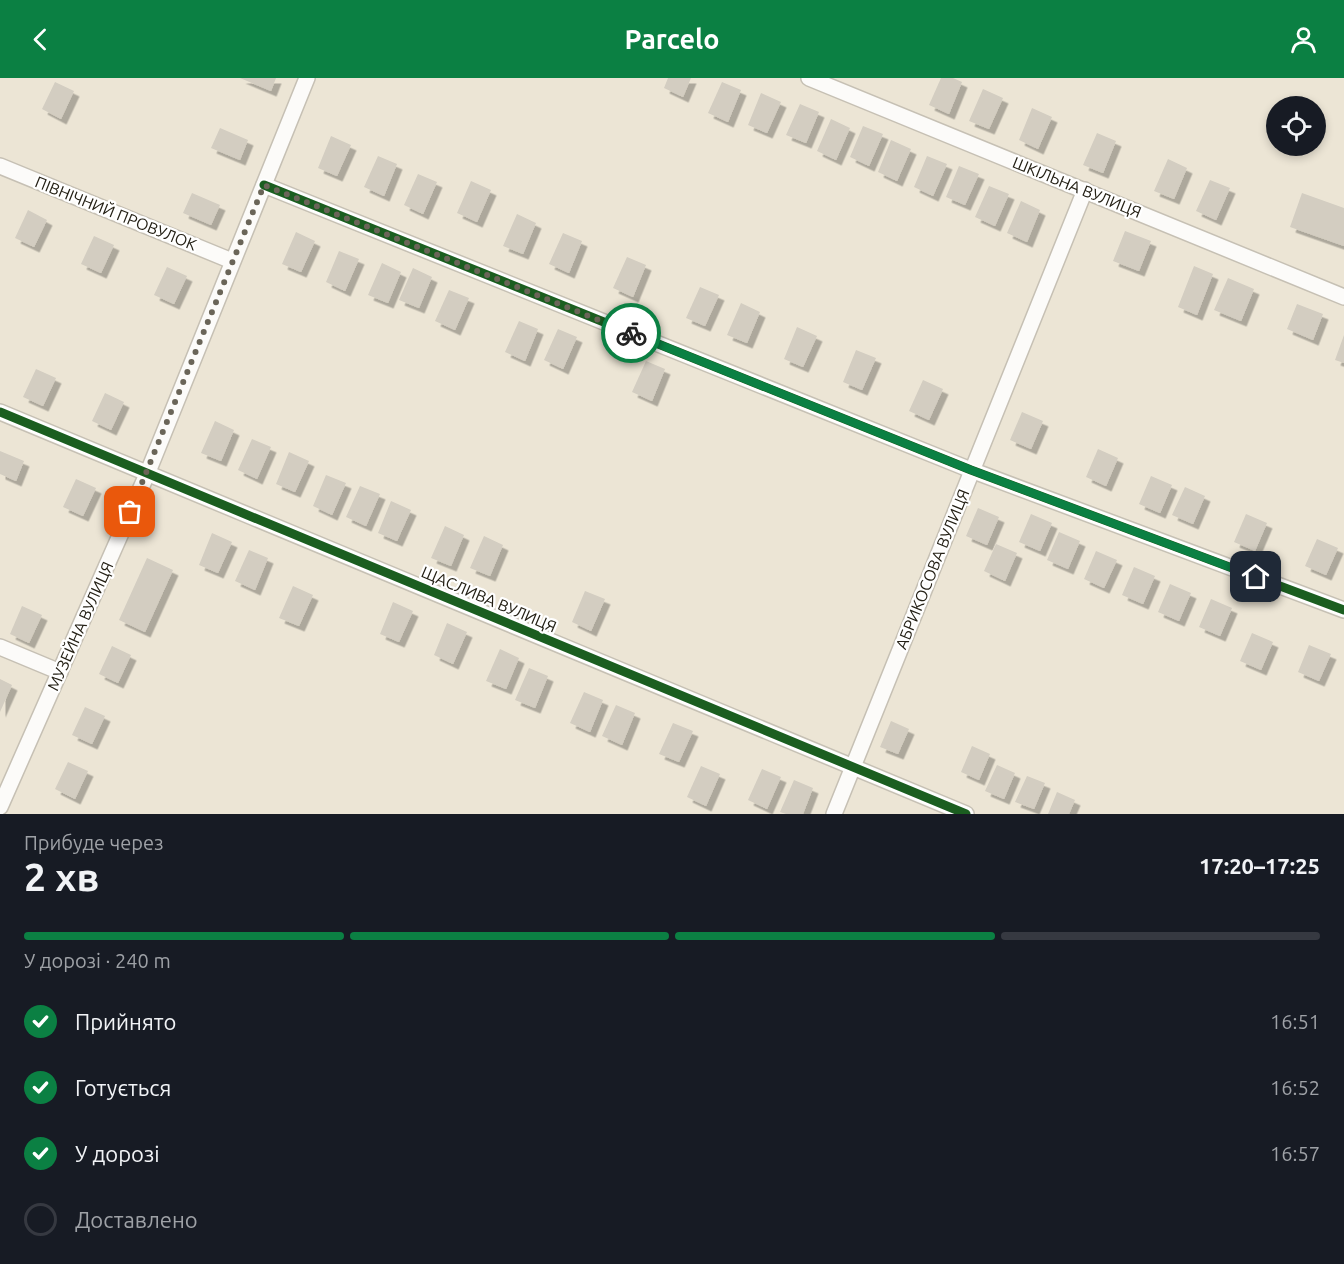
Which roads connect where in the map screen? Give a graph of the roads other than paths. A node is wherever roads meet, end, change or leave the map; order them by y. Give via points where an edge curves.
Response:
1 (307, 78) edge
2 (809, 78) edge
3 (0, 166) edge
4 (264, 185) junction
5 (1084, 190) junction
6 (232, 261) junction
7 (1344, 297) edge
8 (0, 412) edge
9 (971, 470) junction
10 (148, 472) junction
11 (1344, 610) edge
12 (0, 647) edge
13 (60, 672) junction
14 (854, 768) junction
15 (0, 807) edge
16 (834, 814) edge
17 (966, 814) edge

1 - 4 street, МУЗЕЙНА ВУЛИЦЯ
2 - 5 street, ШКІЛЬНА ВУЛИЦЯ
3 - 6 street, ПІВНІЧНИЙ ПРОВУЛОК
4 - 6 street, МУЗЕЙНА ВУЛИЦЯ
4 - 9 street
5 - 7 street, ШКІЛЬНА ВУЛИЦЯ
5 - 9 street, АБРИКОСОВА ВУЛИЦЯ
6 - 10 street, МУЗЕЙНА ВУЛИЦЯ
8 - 10 street, ЩАСЛИВА ВУЛИЦЯ
9 - 11 street
9 - 14 street, АБРИКОСОВА ВУЛИЦЯ
10 - 13 street, МУЗЕЙНА ВУЛИЦЯ
10 - 14 street, ЩАСЛИВА ВУЛИЦЯ
12 - 13 street
13 - 15 street, МУЗЕЙНА ВУЛИЦЯ
14 - 16 street, АБРИКОСОВА ВУЛИЦЯ
14 - 17 street, ЩАСЛИВА ВУЛИЦЯ

